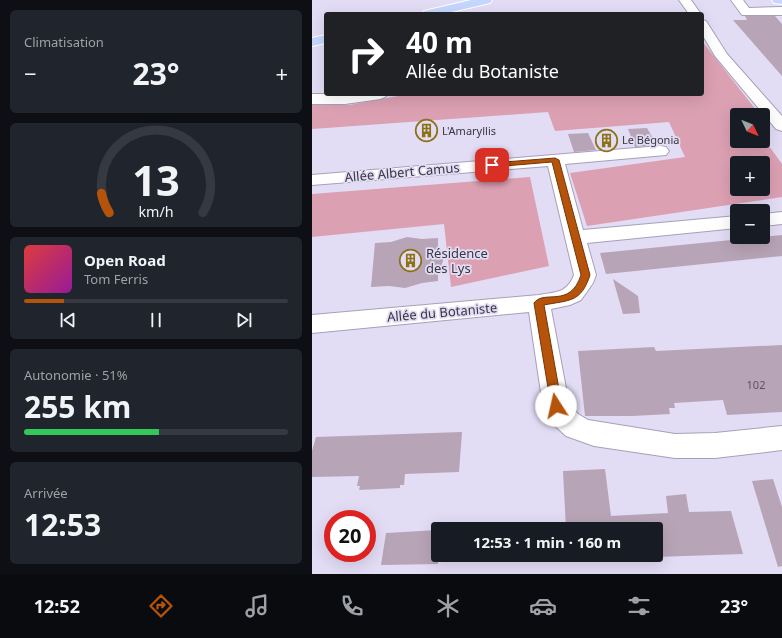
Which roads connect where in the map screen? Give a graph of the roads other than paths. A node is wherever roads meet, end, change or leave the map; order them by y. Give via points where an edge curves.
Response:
1 (486, 0) edge
2 (685, 0) edge
3 (737, 0) edge
4 (778, 0) edge
5 (782, 0) edge
6 (782, 11) edge
7 (436, 12) edge
8 (694, 12) edge
9 (704, 31) edge
10 (324, 39) edge
11 (312, 42) edge
12 (366, 96) edge
13 (312, 99) edge
14 (782, 126) edge
15 (660, 151) dead end
16 (555, 160) junction
17 (312, 180) edge
18 (782, 218) edge
19 (770, 219) edge
20 (730, 223) edge
21 (576, 237) junction
22 (539, 303) junction
23 (312, 324) edge
24 (782, 438) edge

1 - 7 main road
2 - 8 street
3 - 6 street via 746,12
4 - 5 main road
9 - 14 street
10 - 11 main road
12 - 13 street
15 - 16 street, Allée Albert Camus
16 - 17 street, Allée Albert Camus
16 - 21 street
18 - 19 street
20 - 21 street
21 - 22 street, Allée du Botaniste via 585,275 582,286 572,296
22 - 23 street, Allée du Botaniste
22 - 24 street via 556,406 559,413 574,427 594,434 674,446

